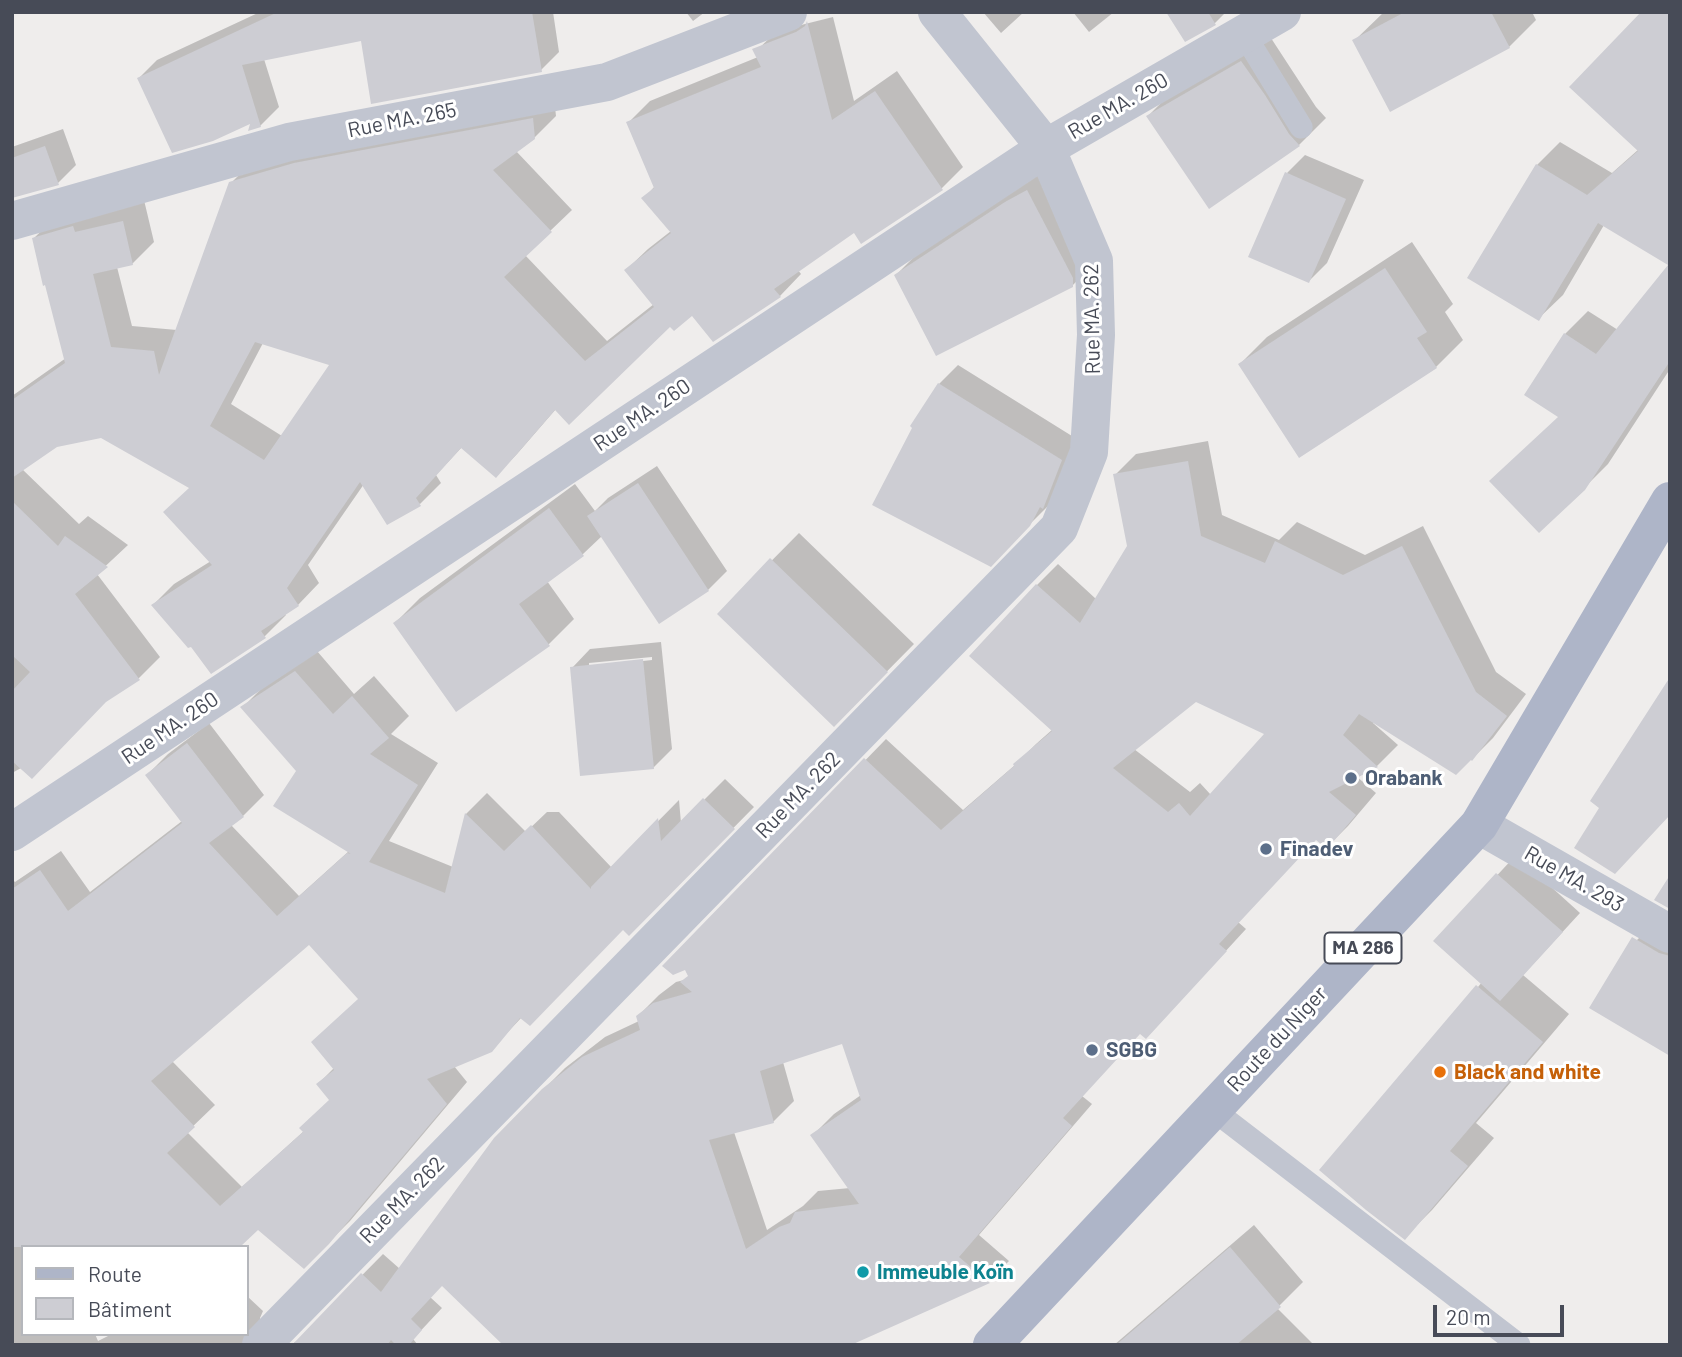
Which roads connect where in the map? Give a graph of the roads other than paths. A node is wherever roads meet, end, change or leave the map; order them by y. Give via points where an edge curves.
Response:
1 (788, 12) edge
2 (937, 12) edge
3 (1282, 12) edge
4 (1244, 34) junction
5 (1301, 127) dead end
6 (1046, 148) junction
7 (12, 221) edge
8 (1670, 501) edge
9 (1479, 825) junction
10 (12, 832) edge
11 (1670, 934) edge
12 (1212, 1109) junction
13 (261, 1345) edge
14 (992, 1345) edge
15 (1519, 1345) edge

1 - 7 street, Rue MA. 265 via 607,82 289,142
2 - 6 street, Rue MA. 262
3 - 4 street, Rue MA. 260
4 - 5 lane
4 - 6 street, Rue MA. 260
6 - 10 street, Rue MA. 260
6 - 13 street, Rue MA. 262 via 1094,261 1096,335 1089,452 1059,528
8 - 9 main road, Route du Niger / MA 286
9 - 11 street, Rue MA. 293
9 - 12 main road, Route du Niger / MA 286
12 - 14 main road, Route du Niger / MA 286
12 - 15 lane

